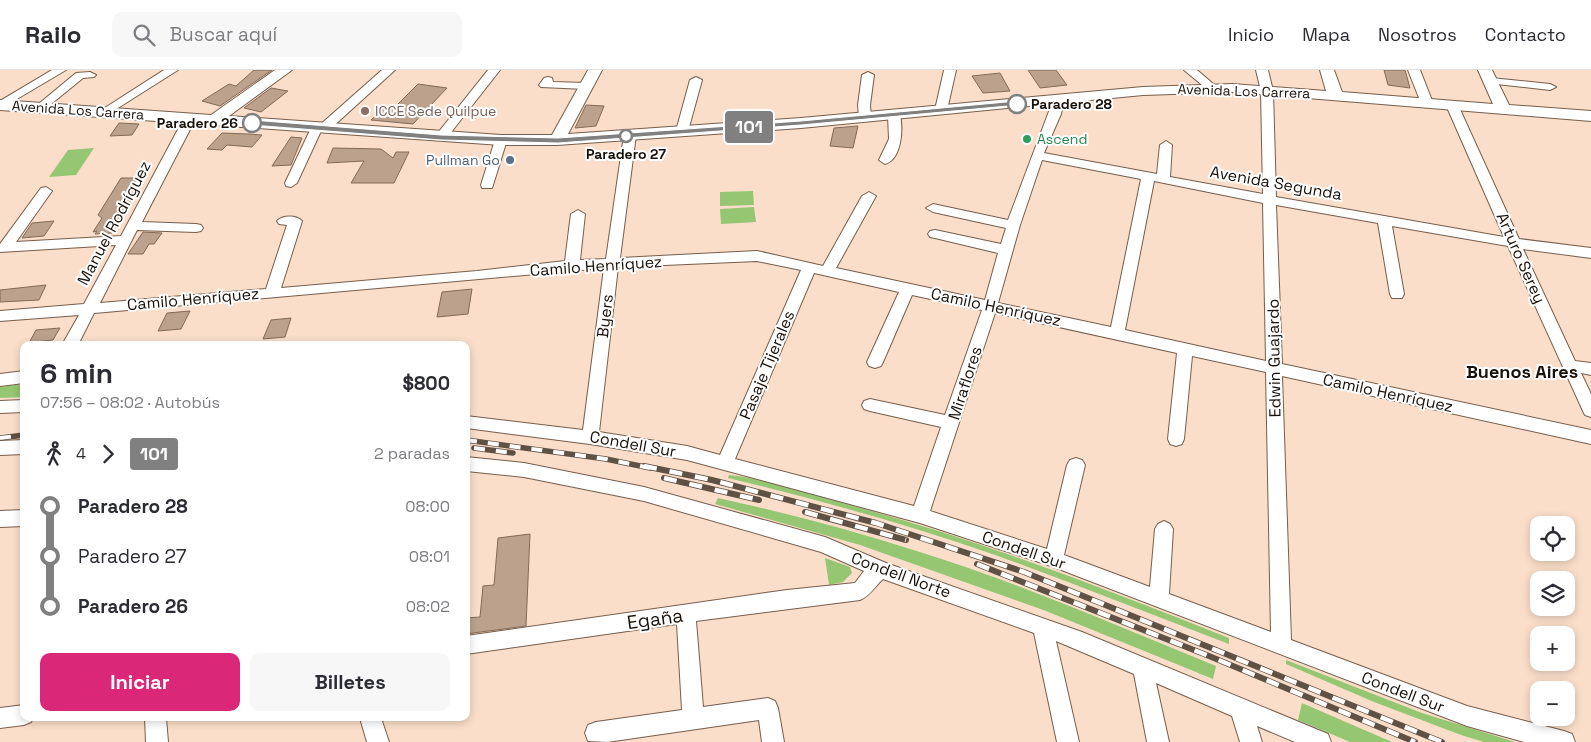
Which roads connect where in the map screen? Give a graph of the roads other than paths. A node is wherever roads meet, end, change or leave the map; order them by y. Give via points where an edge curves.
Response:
1 (60, 70) edge
2 (172, 70) edge
3 (285, 70) edge
4 (389, 70) edge
5 (494, 70) edge
6 (595, 70) edge
7 (950, 70) edge
8 (1262, 70) edge
9 (1327, 70) edge
10 (1414, 70) edge
11 (1196, 72) edge
12 (90, 75) dead end
13 (868, 75) dead end
14 (1488, 75) edge
15 (548, 80) dead end
16 (696, 80) dead end
17 (586, 86) junction
18 (1550, 87) dead end
19 (1212, 88) junction
20 (1267, 90) junction
21 (1335, 96) junction
22 (1058, 100) junction
23 (1427, 103) junction
24 (0, 105) edge
25 (1452, 105) junction
26 (41, 107) junction
27 (1503, 108) junction
28 (941, 110) junction
29 (106, 111) junction
30 (894, 114) junction
31 (1591, 116) edge
32 (865, 117) junction
33 (190, 118) junction
34 (214, 120) junction
35 (321, 128) junction
36 (682, 131) junction
37 (630, 136) junction
38 (441, 137) junction
39 (501, 140) junction
40 (558, 140) junction
41 (1166, 145) dead end
42 (1038, 155) junction
43 (885, 160) dead end
44 (1148, 177) junction
45 (1163, 180) junction
46 (291, 183) dead end
47 (487, 185) dead end
48 (46, 191) dead end
49 (869, 196) dead end
50 (1271, 200) junction
51 (934, 208) dead end
52 (578, 214) dead end
53 (1384, 219) junction
54 (284, 221) dead end
55 (1014, 225) junction
56 (132, 226) junction
57 (196, 228) dead end
58 (934, 234) dead end
59 (124, 240) junction
60 (1515, 243) junction
61 (3, 248) edge
62 (1006, 250) junction
63 (1591, 253) edge
64 (612, 263) junction
65 (572, 265) junction
66 (809, 267) junction
67 (827, 271) junction
68 (908, 288) junction
69 (272, 292) junction
70 (1397, 294) dead end
71 (90, 307) junction
72 (990, 307) junction
73 (0, 316) edge
74 (1117, 333) junction
75 (72, 341) edge
76 (1185, 349) junction
77 (874, 362) dead end
78 (1571, 366) junction
79 (1275, 368) junction
80 (1591, 368) edge
81 (20, 378) edge
82 (0, 380) edge
83 (870, 405) dead end
84 (0, 406) edge
85 (20, 406) edge
86 (1591, 411) edge
87 (470, 422) edge
88 (951, 423) junction
89 (590, 437) junction
90 (1591, 437) edge
91 (1176, 439) dead end
92 (20, 447) edge
93 (0, 448) edge
94 (725, 462) junction
95 (470, 464) edge
96 (1076, 465) dead end
97 (920, 514) junction
98 (20, 518) edge
99 (0, 519) edge
100 (1164, 529) dead end
101 (1054, 560) junction
102 (875, 574) junction
103 (1160, 600) junction
104 (686, 615) junction
105 (1043, 627) junction
106 (470, 644) edge
107 (1282, 646) junction
108 (1143, 668) junction
109 (1241, 709) junction
110 (20, 715) edge
111 (0, 718) edge
112 (693, 720) junction
113 (156, 721) edge
114 (372, 721) edge
115 (596, 734) dead end
116 (157, 742) edge
117 (378, 742) edge
118 (773, 742) edge
119 (1068, 742) edge
120 (1158, 742) edge
121 (1251, 742) edge
122 (1320, 742) edge
123 (1564, 742) edge

1 - 24 street
2 - 29 street
3 - 34 main road
4 - 35 street
5 - 38 street
6 - 17 main road
7 - 28 street
8 - 20 street, Edwin Guajardo
9 - 21 main road
10 - 23 street
11 - 19 street
12 - 26 street via 80,75
13 - 32 street
14 - 18 street
14 - 27 main road
15 - 17 street via 545,85
16 - 36 street
17 - 40 main road
19 - 20 main road, Avenida Los Carrera
19 - 22 main road, Avenida Los Carrera via 1166,89
20 - 21 main road, Avenida Los Carrera
20 - 50 street, Edwin Guajardo
21 - 23 main road, Avenida Los Carrera
22 - 28 main road, Avenida Los Carrera
22 - 42 street, Miraflores
23 - 25 main road, Avenida Los Carrera
24 - 26 main road, Avenida Los Carrera
25 - 27 main road, Avenida Los Carrera
25 - 60 street, Arturo Serey
26 - 29 main road, Avenida Los Carrera
27 - 31 main road, Avenida Los Carrera
28 - 30 main road, Avenida Los Carrera
29 - 33 main road, Avenida Los Carrera
30 - 32 main road, Avenida Los Carrera
30 - 43 street via 896,140
32 - 36 main road, Avenida Los Carrera
33 - 34 main road, Avenida Los Carrera
33 - 56 street, Manuel Rodríguez
34 - 35 main road, Avenida Los Carrera
35 - 38 main road, Avenida Los Carrera
35 - 46 street
36 - 37 main road, Avenida Los Carrera
37 - 40 main road, Avenida Los Carrera
37 - 64 street, Byers
38 - 39 main road, Avenida Los Carrera
39 - 40 main road, Avenida Los Carrera
39 - 47 street
41 - 45 street
42 - 44 street, Avenida Segunda
42 - 55 street, Miraflores
44 - 45 street, Avenida Segunda
44 - 74 street
45 - 50 street, Avenida Segunda
48 - 61 street
49 - 67 street
50 - 53 street, Avenida Segunda
50 - 79 street, Edwin Guajardo
51 - 55 street
52 - 65 street
53 - 60 street, Avenida Segunda
53 - 70 street
54 - 69 street via 296,221
55 - 62 street, Miraflores
56 - 57 street
56 - 59 street, Manuel Rodríguez
58 - 62 street
59 - 61 street
59 - 71 street, Manuel Rodríguez
60 - 63 street, Avenida Segunda
60 - 78 street, Arturo Serey
62 - 72 street, Miraflores
64 - 65 street, Camilo Henríquez
64 - 66 street, Camilo Henríquez via 757,256
64 - 89 street, Byers
65 - 69 street, Camilo Henríquez
66 - 67 street, Camilo Henríquez
66 - 94 street, Pasaje Tijerales
67 - 68 street, Camilo Henríquez
68 - 72 street, Camilo Henríquez
68 - 77 street
69 - 71 street, Camilo Henríquez
71 - 73 street, Camilo Henríquez
71 - 75 street, Manuel Rodríguez
72 - 74 street, Camilo Henríquez
72 - 88 street, Miraflores
74 - 76 street, Camilo Henríquez
76 - 79 street, Camilo Henríquez
76 - 91 street
78 - 80 street
78 - 86 street, Arturo Serey
79 - 90 street, Camilo Henríquez
79 - 107 street, Edwin Guajardo
81 - 82 street
83 - 88 street
84 - 85 street
87 - 89 street, Condell Sur
88 - 97 street, Miraflores
89 - 94 street, Condell Sur
92 - 93 street
94 - 97 street, Condell Sur
95 - 102 street, Condell Norte via 524,470 644,494 825,545
96 - 101 street
97 - 101 street, Condell Sur
98 - 99 street
100 - 103 street
101 - 103 street, Condell Sur
102 - 104 street, Egaña via 860,591
102 - 105 street, Condell Norte
103 - 107 street, Condell Sur
104 - 106 street, Egaña
104 - 112 street
105 - 108 street, Condell Norte
105 - 119 street
107 - 123 street, Condell Sur via 1467,716
108 - 109 street, Condell Norte
108 - 120 street
109 - 121 street
109 - 122 street, Condell Norte
110 - 111 street
112 - 115 street
112 - 118 street via 768,708
113 - 116 street
114 - 117 street

